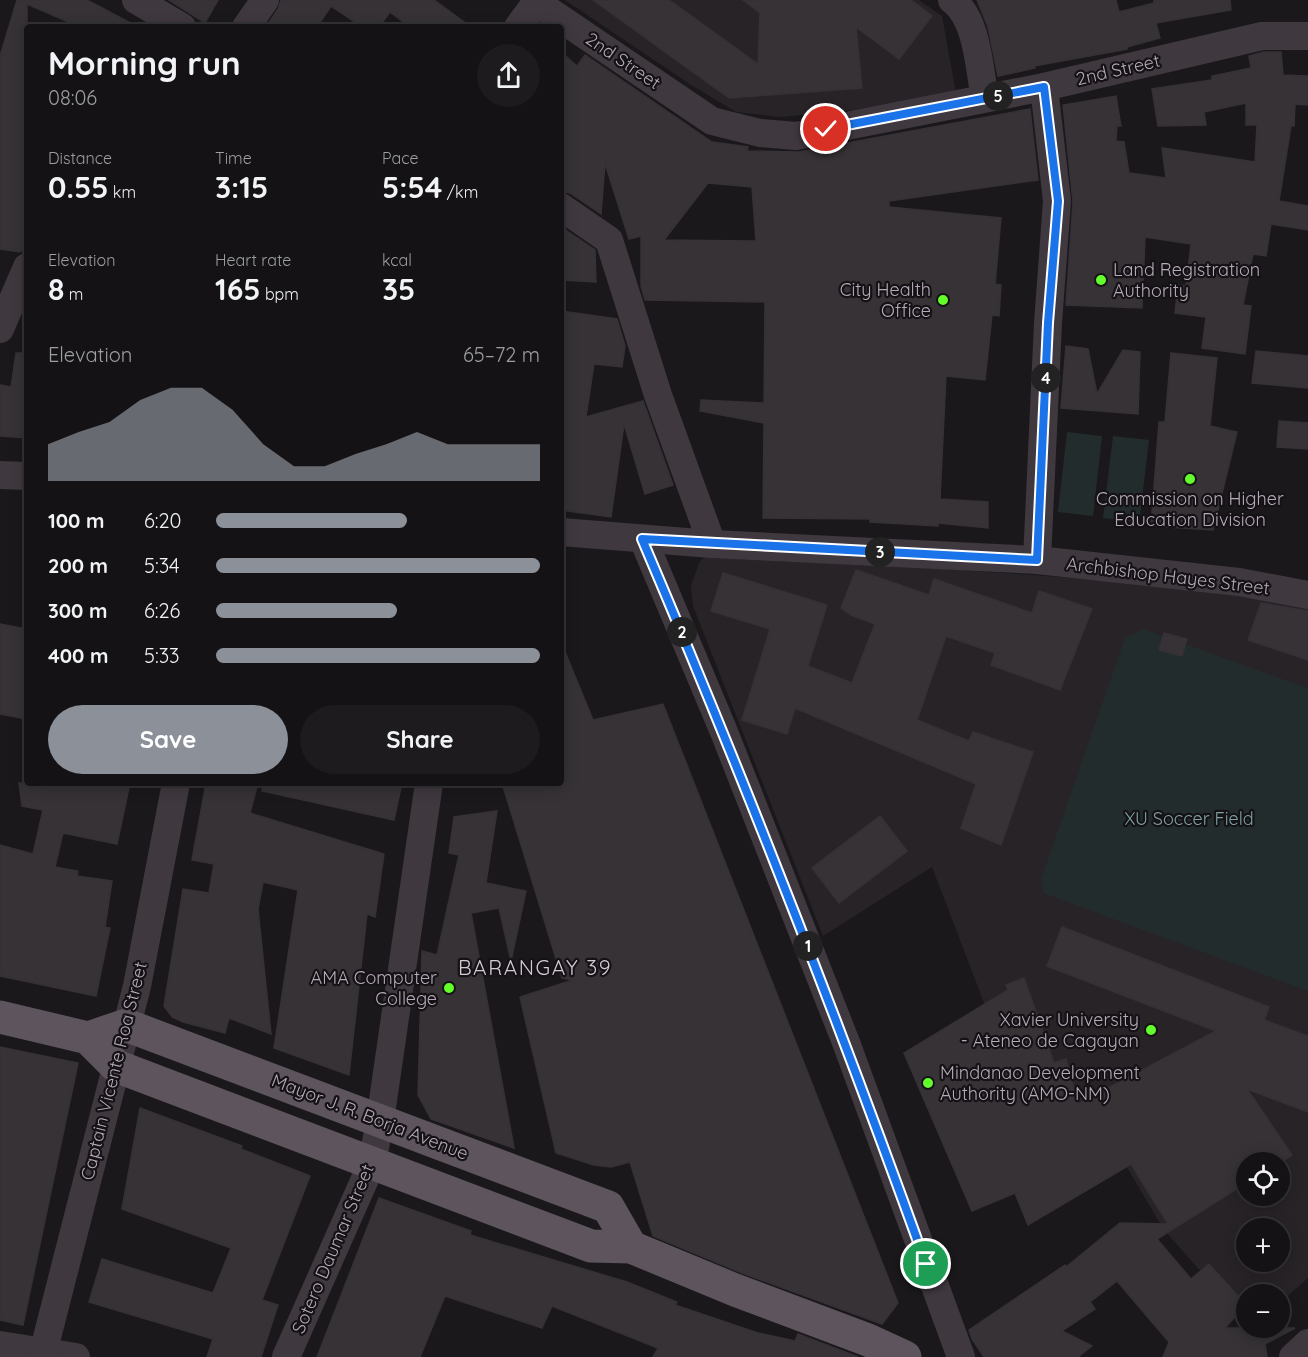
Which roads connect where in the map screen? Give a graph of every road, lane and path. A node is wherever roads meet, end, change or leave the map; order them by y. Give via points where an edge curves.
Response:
1 (136, 0) edge
2 (265, 0) edge
3 (952, 0) edge
4 (537, 1) edge
5 (177, 24) edge
6 (248, 24) edge
7 (521, 24) edge
8 (1308, 36) edge
9 (1044, 87) junction
10 (985, 98) junction
11 (564, 209) edge
12 (24, 274) edge
13 (0, 329) edge
14 (0, 475) edge
15 (24, 476) edge
16 (564, 532) edge
17 (642, 539) junction
18 (712, 544) junction
19 (1037, 560) junction
20 (1308, 595) edge
21 (175, 786) edge
22 (429, 786) edge
23 (0, 1017) edge
24 (126, 1025) junction
25 (88, 1038) junction
26 (116, 1066) junction
27 (380, 1121) junction
28 (372, 1163) junction
29 (631, 1247) junction
30 (1308, 1343) edge
31 (0, 1345) edge
32 (43, 1355) edge
33 (75, 1357) edge
34 (286, 1357) edge
35 (906, 1357) edge
36 (961, 1357) edge
37 (1293, 1357) edge

1 - 5 street
2 - 6 street
3 - 10 street via 961,6 967,19
4 - 7 street
4 - 10 street, 2nd Street via 712,121 735,128 796,136
8 - 9 street, 2nd Street via 1262,36
9 - 10 street, 2nd Street
9 - 19 street via 1058,201
11 - 18 street via 609,240 658,394
12 - 13 street
14 - 15 street
16 - 17 street, Archbishop Hayes Street
17 - 18 street, Archbishop Hayes Street
17 - 36 street via 724,732 843,1034
18 - 19 street, Archbishop Hayes Street
19 - 20 street, Archbishop Hayes Street via 1239,582
21 - 24 street, Captain Vicente Roa Street
22 - 27 street, Sotero Daumar Street
23 - 25 main road
24 - 25 main road
24 - 26 street, Captain Vicente Roa Street
24 - 27 main road, Mayor J. R. Borja Avenue
25 - 26 main road
26 - 28 main road
26 - 32 street, Captain Vicente Roa Street
27 - 28 street, Sotero Daumar Street
27 - 29 main road, Mayor J. R. Borja Avenue via 608,1207
28 - 29 main road via 591,1246
28 - 34 street, Sotero Daumar Street
29 - 35 main road
30 - 37 street
31 - 32 street
32 - 33 street

